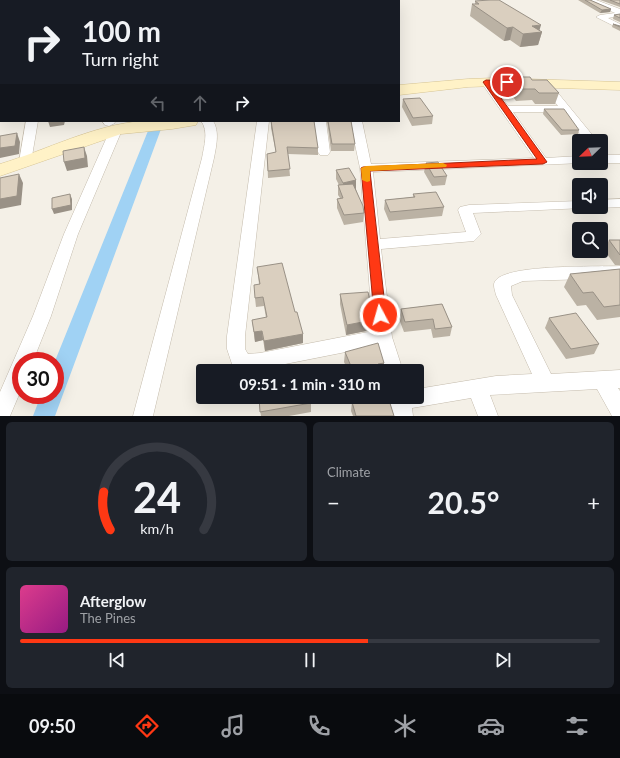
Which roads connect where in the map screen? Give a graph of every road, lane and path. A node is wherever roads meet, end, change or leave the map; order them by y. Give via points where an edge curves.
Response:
1 (590, 0) edge
2 (620, 13) edge
3 (620, 27) edge
4 (486, 82) junction
5 (546, 84) junction
6 (619, 87) edge
7 (400, 90) edge
8 (505, 109) junction
9 (567, 110) junction
10 (32, 122) edge
11 (186, 122) edge
12 (207, 122) edge
13 (263, 122) edge
14 (320, 122) edge
15 (356, 122) edge
16 (112, 124) edge
17 (586, 134) edge
18 (324, 152) dead end
19 (620, 159) edge
20 (572, 160) edge
21 (608, 160) edge
22 (25, 162) junction
23 (543, 162) junction
24 (366, 168) junction
25 (0, 170) edge
26 (620, 203) edge
27 (608, 204) edge
28 (572, 205) edge
29 (373, 246) junction
30 (620, 272) edge
31 (384, 337) junction
32 (27, 352) edge
33 (391, 364) edge
34 (611, 379) edge
35 (546, 383) junction
36 (12, 388) edge
37 (477, 388) junction
38 (400, 405) edge
39 (620, 410) edge
40 (0, 416) edge
41 (143, 416) edge
42 (488, 416) edge

1 - 2 street
2 - 3 street via 600,17
4 - 5 main road
4 - 7 main road
4 - 8 street
5 - 6 main road
5 - 9 street
8 - 9 street
8 - 23 street
9 - 17 street
10 - 22 street
11 - 16 main road via 170,126 135,127
12 - 41 street via 210,125 211,139 208,158
13 - 31 street via 236,336 239,358 246,362 260,361
14 - 18 street
15 - 24 street
16 - 22 main road via 86,139
16 - 32 street
19 - 21 street
20 - 23 street
22 - 25 main road
23 - 24 street
24 - 29 street
26 - 27 street
28 - 29 street via 469,209 465,210 465,215 474,234 469,237
29 - 31 street
30 - 35 street via 523,275 502,284 504,295
31 - 33 street
34 - 35 street
34 - 39 street
35 - 37 street
36 - 40 street
37 - 38 street
37 - 42 street

